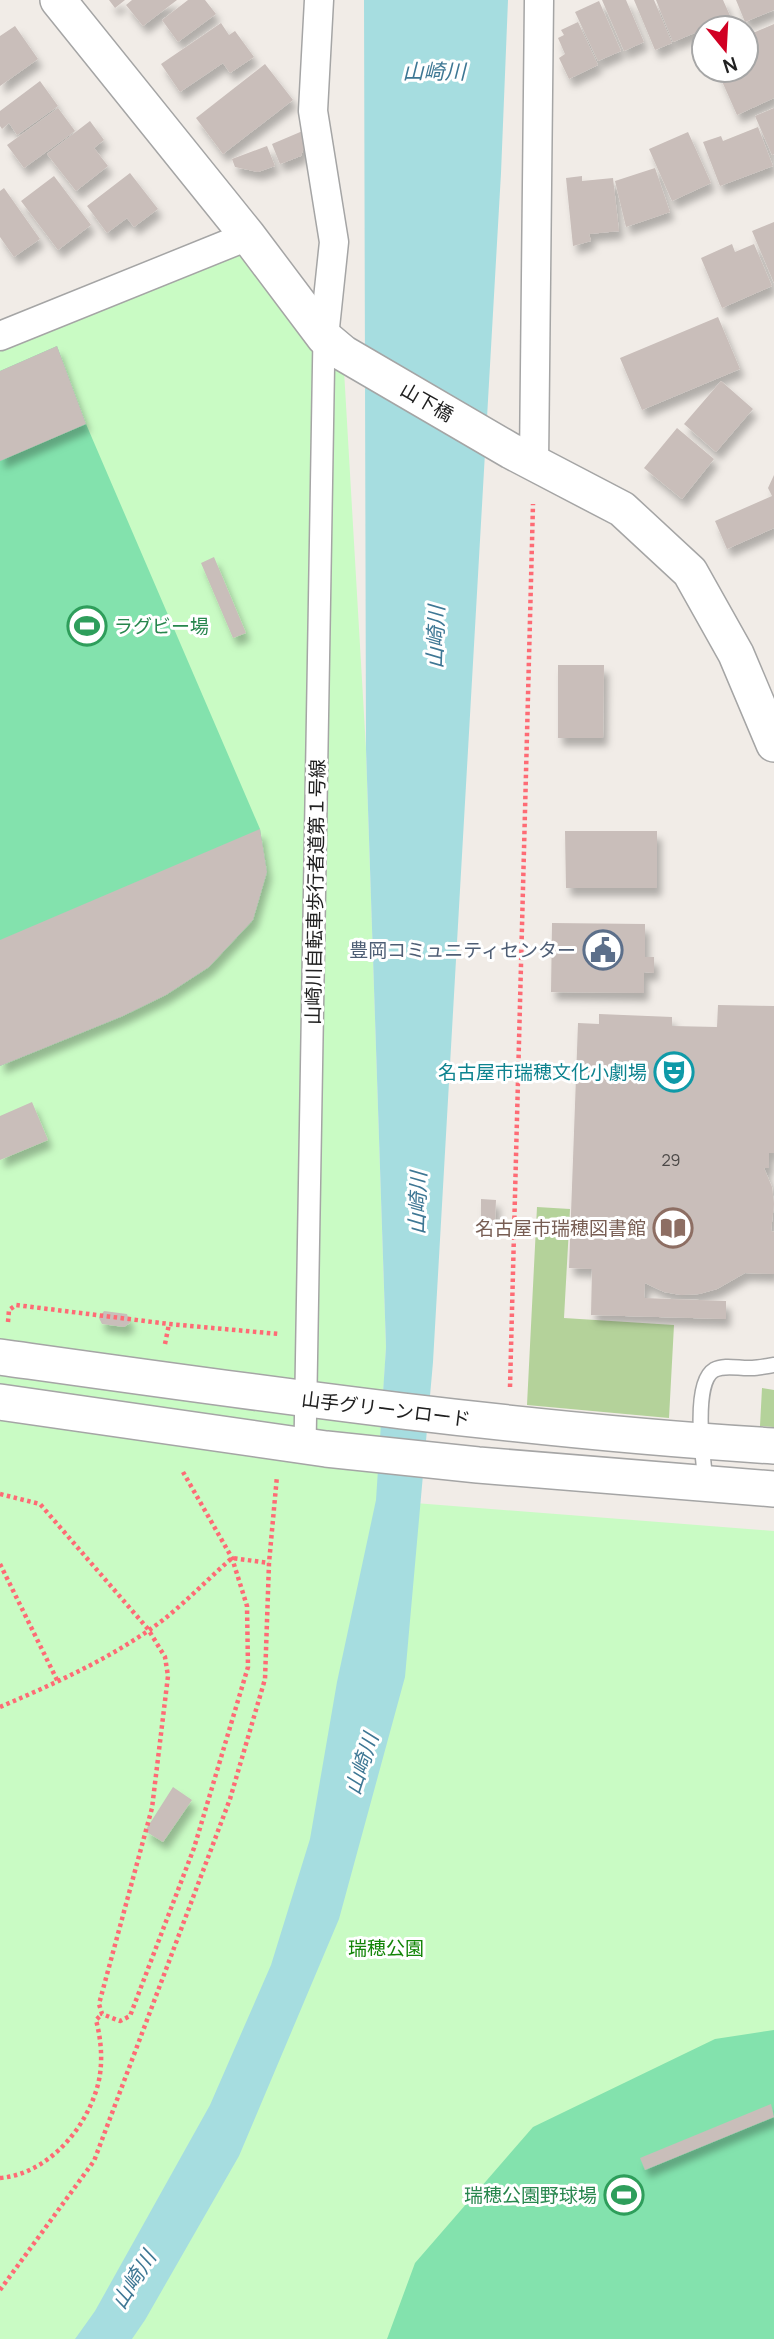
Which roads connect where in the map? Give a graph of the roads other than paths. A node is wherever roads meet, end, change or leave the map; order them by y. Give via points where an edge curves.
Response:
1 (58, 0) edge
2 (319, 0) edge
3 (539, 0) edge
4 (248, 236) junction
5 (0, 336) edge
6 (333, 345) junction
7 (522, 457) junction
8 (774, 744) edge
9 (0, 1357) edge
10 (774, 1365) edge
11 (315, 1401) junction
12 (0, 1402) edge
13 (701, 1442) junction
14 (304, 1446) junction
15 (774, 1446) edge
16 (706, 1483) junction
17 (774, 1489) edge

1 - 4 street
2 - 6 street via 313,111 334,242
3 - 7 street
4 - 5 street
4 - 6 street
6 - 7 street, 山下橋
6 - 11 street, 山崎川自転車歩行者道第１号線 via 307,1336
7 - 8 street, 山下橋 via 622,509 690,572 736,654
9 - 11 street, 山手グリーンロード
10 - 13 lane via 713,1371 706,1379 701,1402
11 - 13 street, 山手グリーンロード
11 - 14 street, 山崎川自転車歩行者道第１号線
12 - 14 street
13 - 15 street, 山手グリーンロード
13 - 16 lane
14 - 16 street
16 - 17 street

